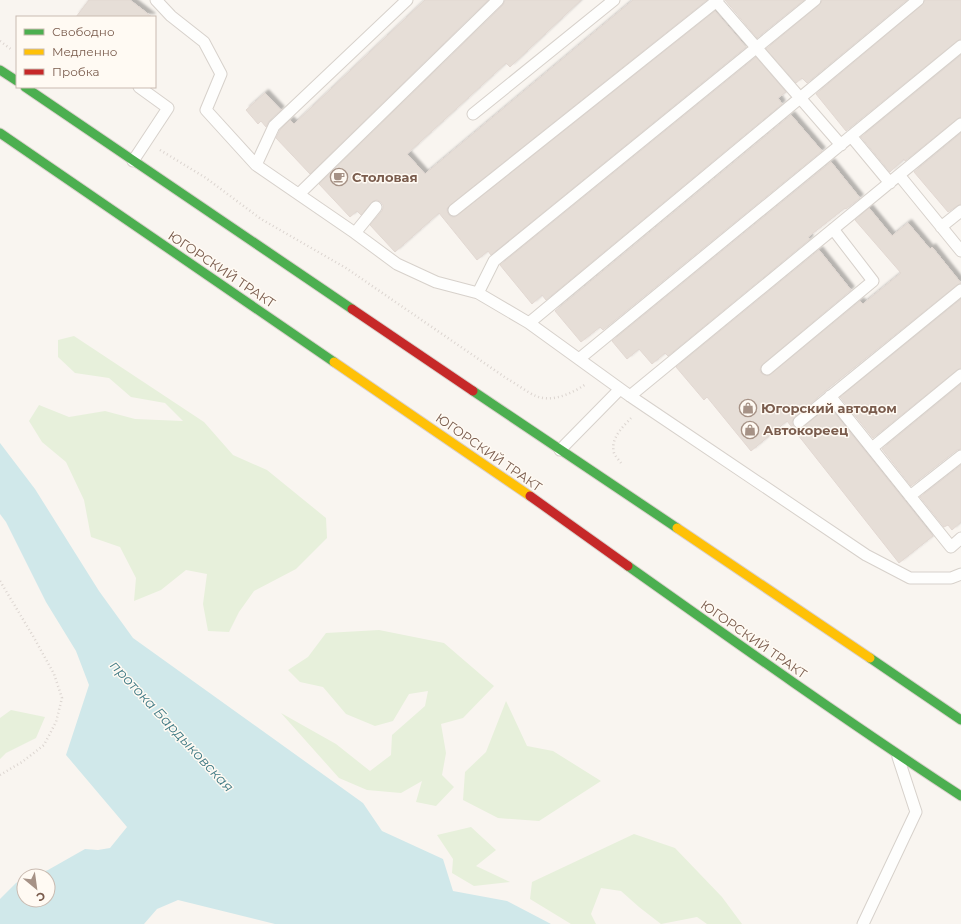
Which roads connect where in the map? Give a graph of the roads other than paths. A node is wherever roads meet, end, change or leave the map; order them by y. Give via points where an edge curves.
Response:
1 (156, 0) edge
2 (407, 0) edge
3 (498, 0) edge
4 (614, 0) edge
5 (717, 0) edge
6 (815, 0) edge
7 (918, 0) edge
8 (961, 46) edge
9 (757, 48) junction
10 (0, 70) edge
11 (16, 80) edge
12 (26, 88) edge
13 (140, 88) edge
14 (800, 98) junction
15 (473, 114) dead end
16 (961, 124) edge
17 (0, 133) edge
18 (851, 136) junction
19 (841, 145) junction
20 (133, 161) junction
21 (256, 165) junction
22 (899, 175) junction
23 (890, 183) junction
24 (299, 194) junction
25 (376, 207) dead end
26 (454, 210) dead end
27 (961, 211) edge
28 (942, 227) junction
29 (833, 229) junction
30 (355, 233) junction
31 (961, 252) edge
32 (961, 290) edge
33 (478, 293) junction
34 (529, 323) junction
35 (579, 360) junction
36 (767, 369) dead end
37 (961, 376) edge
38 (620, 389) junction
39 (630, 396) junction
40 (830, 396) junction
41 (799, 422) dead end
42 (872, 448) junction
43 (560, 450) junction
44 (961, 456) edge
45 (910, 496) junction
46 (961, 538) edge
47 (961, 574) edge
48 (961, 720) edge
49 (898, 755) junction
50 (961, 796) edge
51 (862, 924) edge

1 - 21 lane via 171,16 204,42 221,74 206,110
2 - 21 lane via 274,126
3 - 24 lane
4 - 15 lane
5 - 9 lane
5 - 26 lane
6 - 9 lane
7 - 14 lane
8 - 18 lane
9 - 14 lane
9 - 33 lane via 494,261
10 - 11 main road
12 - 20 main road
13 - 20 lane via 168,108
14 - 19 lane
14 - 34 lane
16 - 22 lane
17 - 49 main road, ЮГОРСКИЙ ТРАКТ via 534,499
18 - 19 lane
18 - 23 lane
19 - 35 lane
20 - 43 main road
21 - 24 lane
22 - 23 lane
22 - 28 lane
23 - 29 lane
24 - 30 lane
25 - 30 lane
27 - 28 lane
28 - 31 lane
29 - 36 lane via 873,281
29 - 39 lane
30 - 33 lane via 397,264 436,282
32 - 40 lane
33 - 34 lane
34 - 35 lane
35 - 38 lane
37 - 42 lane
38 - 39 lane
38 - 43 lane
39 - 47 lane via 866,555 910,578 951,578
40 - 41 lane
40 - 42 lane
42 - 45 lane
43 - 48 main road
44 - 45 lane
45 - 46 lane via 951,547
49 - 50 main road, ЮГОРСКИЙ ТРАКТ
49 - 51 lane via 916,812

